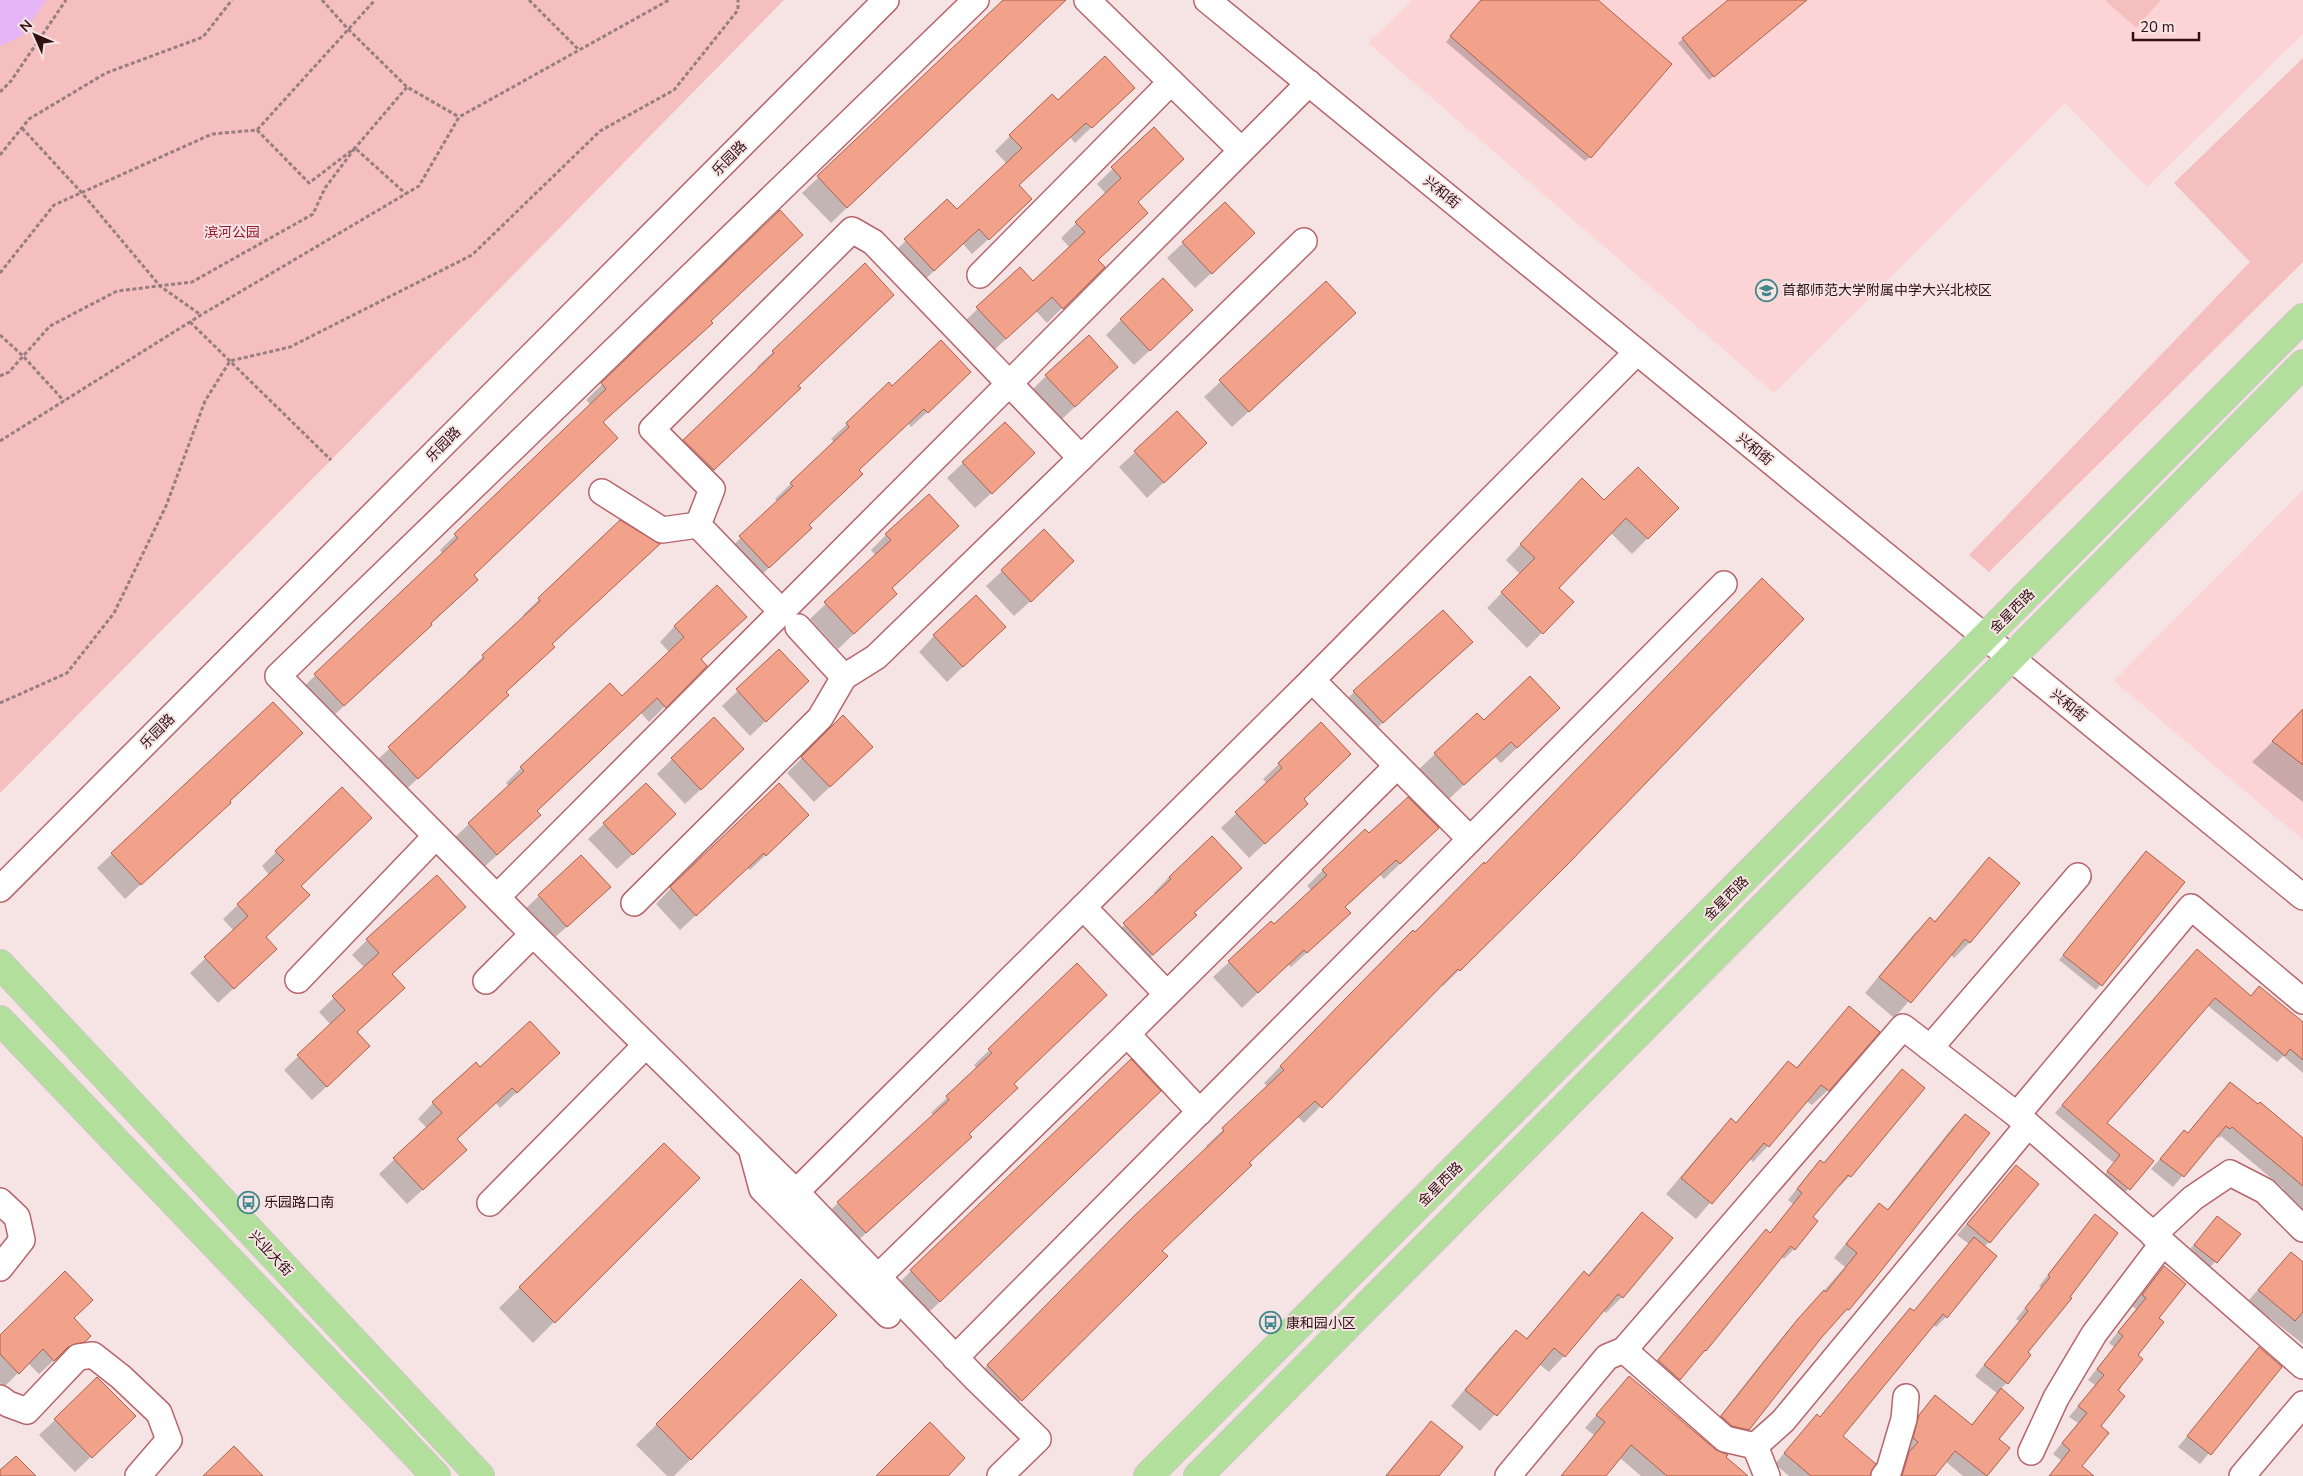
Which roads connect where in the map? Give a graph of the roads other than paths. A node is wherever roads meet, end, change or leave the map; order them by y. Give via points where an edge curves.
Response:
1 (886, 0) edge
2 (976, 0) edge
3 (1087, 0) edge
4 (1208, 0) edge
5 (1171, 82) junction
6 (1309, 83) junction
7 (1241, 150) junction
8 (1304, 241) dead end
9 (980, 275) dead end
10 (2303, 318) edge
11 (1637, 352) junction
12 (2303, 364) edge
13 (1008, 383) junction
14 (1081, 458) junction
15 (602, 492) dead end
16 (698, 525) junction
17 (1724, 584) dead end
18 (789, 619) junction
19 (1986, 637) junction
20 (2012, 658) junction
21 (844, 677) junction
22 (1312, 680) junction
23 (1397, 766) junction
24 (436, 836) junction
25 (1470, 839) junction
26 (2078, 876) dead end
27 (0, 889) edge
28 (496, 897) junction
29 (2303, 898) edge
30 (634, 903) dead end
31 (1083, 907) junction
32 (533, 934) junction
33 (0, 964) edge
34 (298, 980) dead end
35 (486, 981) dead end
36 (1168, 994) junction
37 (2303, 1001) edge
38 (0, 1020) edge
39 (1127, 1034) junction
40 (646, 1045) junction
41 (1930, 1048) junction
42 (1200, 1112) junction
43 (2022, 1120) junction
44 (751, 1148) junction
45 (796, 1192) junction
46 (0, 1201) edge
47 (490, 1203) dead end
48 (2303, 1229) edge
49 (2158, 1239) junction
50 (0, 1268) edge
51 (878, 1277) junction
52 (888, 1315) dead end
53 (1624, 1350) junction
54 (955, 1358) junction
55 (2303, 1366) edge
56 (1906, 1397) dead end
57 (0, 1398) edge
58 (2303, 1404) edge
59 (1755, 1446) junction
60 (2031, 1452) dead end
61 (138, 1476) edge
62 (436, 1476) edge
63 (480, 1476) edge
64 (1000, 1476) edge
65 (1148, 1476) edge
66 (1198, 1476) edge
67 (1508, 1476) edge
68 (1767, 1476) edge
69 (1884, 1476) edge
70 (2242, 1476) edge

1 - 27 street, 乐园路
2 - 24 street via 278,676
3 - 5 street
4 - 6 street, 兴和街
5 - 7 street
5 - 9 street
6 - 7 street
6 - 11 street, 兴和街
7 - 13 street
8 - 14 street
10 - 19 main road, 金星西路
11 - 19 street, 兴和街
11 - 22 street
12 - 20 main road
13 - 14 street
13 - 16 street via 873,242 852,230 652,429 712,489
13 - 18 street
14 - 21 street via 876,657
15 - 16 street via 662,530
16 - 18 street
17 - 25 street
18 - 21 street
18 - 28 street
19 - 20 street, 兴和街
19 - 65 main road, 金星西路
20 - 29 street, 兴和街
20 - 66 main road
21 - 30 street via 820,718
22 - 23 street
22 - 31 street
23 - 25 street
23 - 36 street
24 - 28 street
24 - 34 street
25 - 42 street
26 - 41 street
28 - 32 street
31 - 36 street
31 - 45 street
32 - 35 street
32 - 40 street
33 - 63 main road, 兴业大街
36 - 39 street
37 - 43 street via 2191,907
38 - 62 main road
39 - 42 street
39 - 51 street
40 - 44 street
40 - 47 street
41 - 43 street
41 - 53 street via 1903,1027
42 - 54 street
43 - 49 street
43 - 59 street via 1783,1421
44 - 45 street
44 - 52 street via 762,1189
45 - 51 street
46 - 50 street via 17,1217 22,1240
48 - 49 street via 2265,1191 2230,1173 2193,1198
49 - 55 street
49 - 60 street via 2094,1334 2056,1398
51 - 54 street
53 - 59 street via 1726,1439
53 - 67 street via 1608,1357
54 - 64 street via 1038,1439
56 - 69 street via 1904,1419 1889,1470
57 - 61 street via 27,1411 78,1357 93,1355 160,1413 169,1440
58 - 70 street
59 - 68 street

